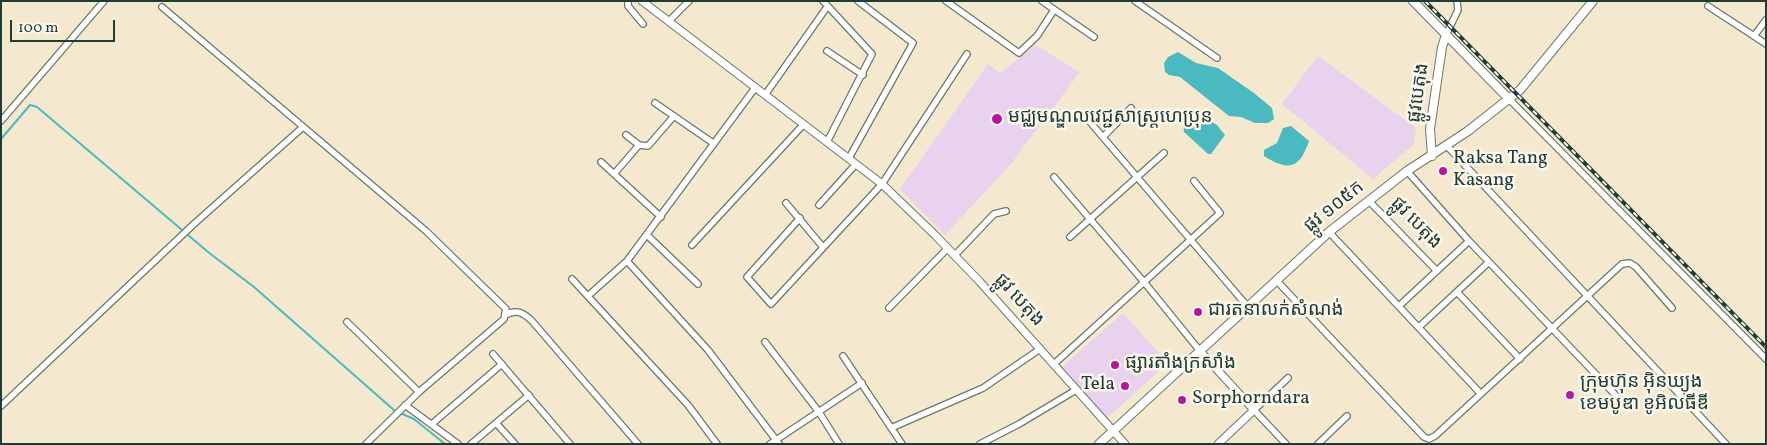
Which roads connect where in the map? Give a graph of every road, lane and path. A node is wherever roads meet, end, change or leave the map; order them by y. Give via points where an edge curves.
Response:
1 (104, 1) edge
2 (628, 1) edge
3 (642, 1) edge
4 (689, 1) edge
5 (858, 1) edge
6 (946, 1) edge
7 (1042, 1) edge
8 (1135, 1) edge
9 (1413, 1) edge
10 (1457, 1) edge
11 (1593, 1) edge
12 (825, 4) edge
13 (162, 6) dead end
14 (1708, 6) dead end
15 (1054, 10) junction
16 (1766, 20) edge
17 (668, 21) junction
18 (643, 24) dead end
19 (1446, 35) junction
20 (1754, 36) junction
21 (1094, 37) dead end
22 (1766, 44) edge
23 (828, 51) dead end
24 (967, 54) dead end
25 (1217, 58) dead end
26 (863, 75) junction
27 (756, 88) junction
28 (764, 95) junction
29 (1509, 99) junction
30 (655, 103) dead end
31 (1131, 108) dead end
32 (1084, 115) dead end
33 (674, 116) junction
34 (1, 121) edge
35 (803, 125) junction
36 (303, 128) junction
37 (626, 135) dead end
38 (1104, 136) junction
39 (827, 142) junction
40 (713, 143) junction
41 (639, 145) junction
42 (1447, 146) junction
43 (1164, 154) dead end
44 (1432, 156) junction
45 (849, 158) junction
46 (601, 162) dead end
47 (856, 164) junction
48 (1407, 171) junction
49 (614, 174) junction
50 (1054, 177) dead end
51 (1138, 178) junction
52 (1194, 181) dead end
53 (882, 184) junction
54 (1369, 201) junction
55 (786, 202) dead end
56 (819, 205) dead end
57 (1006, 211) dead end
58 (661, 217) junction
59 (800, 218) junction
60 (1090, 219) junction
61 (1329, 232) junction
62 (647, 235) junction
63 (1070, 237) dead end
64 (1190, 241) junction
65 (1469, 241) junction
66 (692, 245) dead end
67 (822, 246) junction
68 (948, 248) junction
69 (954, 255) junction
70 (627, 261) junction
71 (1489, 262) junction
72 (1437, 271) junction
73 (572, 279) dead end
74 (1276, 280) junction
75 (1144, 282) junction
76 (698, 284) dead end
77 (1457, 292) junction
78 (589, 295) junction
79 (1588, 296) junction
80 (1400, 306) junction
81 (1248, 307) junction
82 (889, 308) dead end
83 (1672, 308) dead end
84 (505, 315) junction
85 (347, 322) dead end
86 (1419, 327) junction
87 (1553, 330) junction
88 (765, 342) dead end
89 (1040, 348) junction
90 (1200, 351) junction
91 (493, 354) dead end
92 (843, 356) dead end
93 (1520, 359) junction
94 (1766, 359) edge
95 (502, 364) junction
96 (1054, 364) junction
97 (1288, 378) dead end
98 (862, 383) junction
99 (1076, 390) junction
100 (419, 392) junction
101 (1482, 394) junction
102 (529, 395) junction
103 (1624, 404) dead end
104 (1, 406) edge
105 (404, 406) junction
106 (1254, 410) junction
107 (819, 412) junction
108 (1347, 416) dead end
109 (496, 422) junction
110 (433, 423) junction
111 (891, 428) junction
112 (1113, 431) junction
113 (775, 442) edge
114 (366, 444) edge
115 (458, 444) edge
116 (471, 444) edge
117 (515, 444) edge
118 (570, 444) edge
119 (638, 444) edge
120 (717, 444) edge
121 (839, 444) edge
122 (902, 444) edge
123 (980, 444) edge
124 (1099, 444) edge
125 (1125, 444) edge
126 (1218, 444) edge
127 (1286, 444) edge
128 (1318, 444) edge
129 (1726, 444) edge

1 - 34 street
2 - 18 street via 628,6
3 - 17 street, ផ្លូវ បេតុង
4 - 17 street
5 - 45 street via 913,43
6 - 15 street via 1019,53
7 - 15 street
8 - 25 street
9 - 19 main road
10 - 19 street via 1458,10
11 - 29 main road, ផ្លូវ ១០៥ក
12 - 26 street via 872,52
12 - 28 street
13 - 36 street
14 - 20 street
15 - 21 street
16 - 20 street
17 - 27 street, ផ្លូវ បេតុង
19 - 29 main road
19 - 44 main road, ផ្លូវបេតុង via 1430,129
20 - 22 street
23 - 26 street
24 - 53 street
26 - 39 street
27 - 28 street, ផ្លូវ បេតុង
27 - 40 street
28 - 35 street, ផ្លូវ បេតុង
29 - 42 main road, ផ្លូវ ១០៥ក
29 - 94 street
30 - 33 street
31 - 38 street
32 - 38 street
33 - 40 street
33 - 41 street via 651,144
35 - 39 street, ផ្លូវ បេតុង
35 - 66 street
36 - 84 street via 436,240 506,309
36 - 104 street via 195,223
37 - 41 street
38 - 51 street
39 - 45 street, ផ្លូវ បេតុង
40 - 58 street
41 - 49 street
42 - 44 main road, ផ្លូវ ១០៥ក
42 - 79 street
43 - 51 street
44 - 48 main road, ផ្លូវ ១០៥ក
45 - 47 street, ផ្លូវ បេតុង
46 - 49 street
47 - 53 street, ផ្លូវ បេតុង
47 - 56 street
48 - 54 main road, ផ្លូវ ១០៥ក
48 - 65 street
49 - 58 street
50 - 60 street
51 - 60 street
51 - 64 street
52 - 64 street via 1220,212
53 - 67 street
53 - 68 street, ផ្លូវ បេតុង
54 - 61 main road, ផ្លូវ ១០៥ក
54 - 72 street, ផ្លូវ បេតុង
55 - 59 street
57 - 69 street via 994,214
58 - 62 street
59 - 67 street
59 - 67 street via 746,277 772,304
60 - 63 street
60 - 75 street
61 - 74 main road, ផ្លូវ ១០៥ក
61 - 80 street
62 - 70 street
62 - 76 street
64 - 75 street
64 - 81 street
65 - 71 street
65 - 72 street
68 - 69 street, ផ្លូវ បេតុង
68 - 82 street
69 - 89 street, ផ្លូវ បេតុង
70 - 78 street
70 - 113 street via 708,350
71 - 77 street
71 - 87 street
72 - 80 street
73 - 78 street
74 - 81 main road, ផ្លូវ ១០៥ក
74 - 101 street via 1424,437 1435,436
75 - 90 street
75 - 96 street
77 - 86 street
77 - 93 street
78 - 120 street via 688,405
79 - 83 street via 1622,264 1630,262
79 - 87 street
79 - 129 street
80 - 86 street
81 - 90 main road, ផ្លូវ ១០៥ក
84 - 100 street via 472,348
84 - 119 street via 516,311 527,316
85 - 100 street
86 - 101 street
87 - 93 street
87 - 103 street
88 - 107 street
89 - 96 street, ផ្លូវ បេតុង
89 - 111 street via 983,388
90 - 106 street
90 - 112 main road, ផ្លូវ ១០៥ក
91 - 95 street
92 - 98 street
93 - 101 street
95 - 102 street
95 - 110 street
96 - 99 street, ផ្លូវ បេតុង
97 - 106 street
98 - 107 street
98 - 111 street
99 - 112 street, ផ្លូវ បេតុង
99 - 123 street
100 - 105 street
102 - 109 street
102 - 118 street
105 - 110 street
105 - 114 street
106 - 126 street
106 - 127 street
107 - 113 street
107 - 121 street
108 - 128 street
109 - 116 street
109 - 117 street
110 - 115 street
111 - 122 street
112 - 124 main road, ផ្លូវ ១០៥ក
112 - 125 street, ផ្លូវ បេតុង

